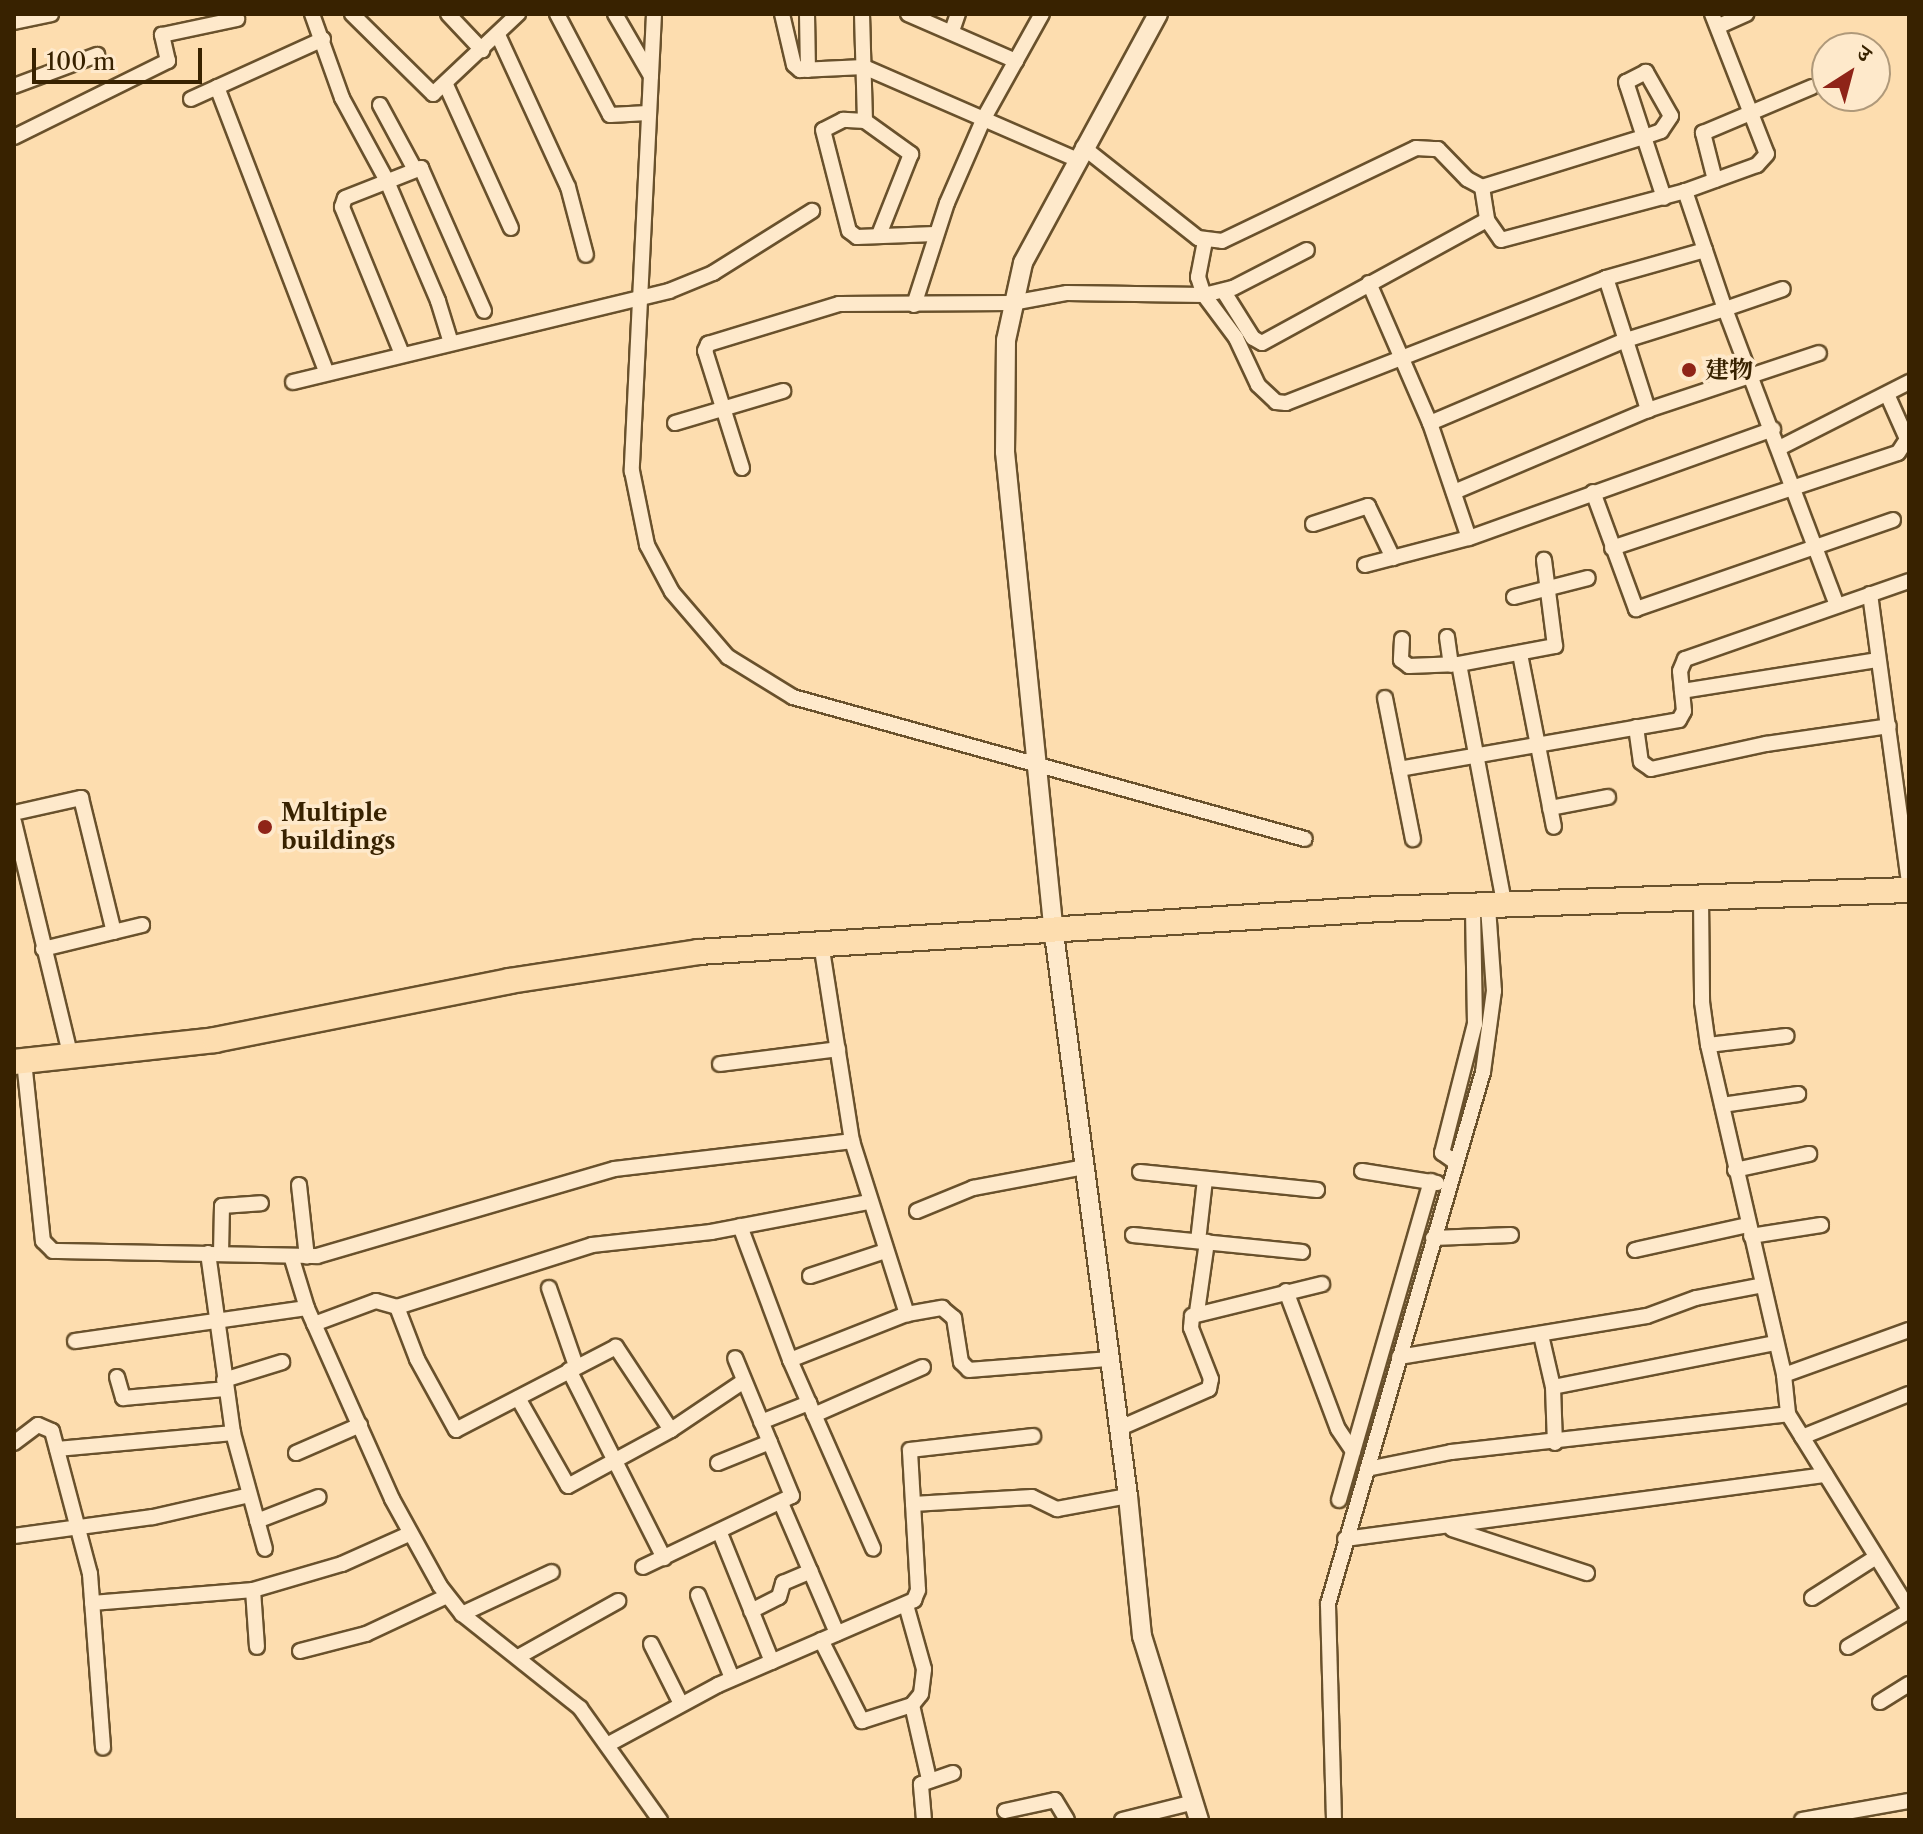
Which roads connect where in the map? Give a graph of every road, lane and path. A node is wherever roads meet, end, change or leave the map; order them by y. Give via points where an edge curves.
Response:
1 (51, 14) edge
2 (312, 14) edge
3 (372, 14) edge
4 (448, 14) edge
5 (518, 14) edge
6 (557, 14) edge
7 (615, 14) edge
8 (654, 14) edge
9 (782, 14) edge
10 (807, 14) edge
11 (862, 14) edge
12 (908, 14) edge
13 (958, 14) edge
14 (1042, 14) edge
15 (1158, 14) edge
16 (1746, 14) edge
17 (237, 19) dead end
18 (356, 19) edge
19 (1715, 20) edge
20 (14, 22) edge
21 (952, 31) junction
22 (498, 35) junction
23 (323, 39) junction
24 (482, 50) junction
25 (97, 55) dead end
26 (1016, 61) junction
27 (864, 67) junction
28 (808, 70) junction
29 (651, 76) junction
30 (446, 85) junction
31 (14, 86) edge
32 (217, 87) junction
33 (1811, 87) edge
34 (191, 99) dead end
35 (380, 105) dead end
36 (1753, 112) junction
37 (648, 113) junction
38 (984, 118) junction
39 (865, 121) junction
40 (14, 137) edge
41 (1080, 153) junction
42 (414, 168) junction
43 (386, 179) junction
44 (1715, 180) junction
45 (1482, 187) junction
46 (1685, 191) junction
47 (1664, 198) junction
48 (812, 211) dead end
49 (1487, 220) junction
50 (511, 228) dead end
51 (935, 234) junction
52 (879, 235) junction
53 (1205, 241) junction
54 (1307, 250) dead end
55 (1705, 250) junction
56 (586, 255) dead end
57 (1606, 278) junction
58 (1369, 283) junction
59 (1783, 289) dead end
60 (1224, 292) junction
61 (1204, 295) junction
62 (641, 298) junction
63 (1012, 303) junction
64 (914, 305) junction
65 (1725, 309) junction
66 (484, 311) dead end
67 (1626, 340) junction
68 (451, 343) junction
69 (1819, 353) dead end
70 (402, 354) junction
71 (1403, 356) junction
72 (327, 373) junction
73 (1750, 375) junction
74 (293, 382) dead end
75 (1909, 382) edge
76 (783, 391) dead end
77 (1887, 394) junction
78 (723, 408) junction
79 (1648, 410) junction
80 (675, 423) dead end
81 (1430, 423) junction
82 (1773, 429) junction
83 (1781, 447) junction
84 (742, 468) dead end
85 (1796, 488) junction
86 (1454, 492) junction
87 (1593, 492) junction
88 (1893, 520) dead end
89 (1313, 524) dead end
90 (1469, 538) junction
91 (1817, 546) junction
92 (1612, 548) junction
93 (1393, 558) junction
94 (1544, 560) dead end
95 (1365, 565) dead end
96 (1588, 578) dead end
97 (1909, 581) edge
98 (1548, 588) junction
99 (1870, 594) junction
100 (1514, 597) dead end
101 (1836, 603) junction
102 (1447, 637) dead end
103 (1402, 639) dead end
104 (1520, 654) junction
105 (1878, 660) junction
106 (1455, 665) junction
107 (1682, 691) junction
108 (1385, 698) dead end
109 (1889, 726) junction
110 (1636, 727) junction
111 (1537, 741) junction
112 (1475, 755) junction
113 (1034, 762) junction
114 (1399, 769) junction
115 (1608, 797) dead end
116 (1550, 808) junction
117 (14, 813) edge
118 (14, 822) edge
119 (1554, 827) dead end
120 (1305, 839) dead end
121 (1413, 839) dead end
122 (1909, 882) edge
123 (1909, 890) edge
124 (1701, 898) junction
125 (1488, 908) junction
126 (142, 925) dead end
127 (114, 932) junction
128 (1054, 936) junction
129 (43, 949) junction
130 (823, 956) junction
131 (674, 960) junction
132 (1786, 1036) dead end
133 (1708, 1045) junction
134 (838, 1049) junction
135 (71, 1058) junction
136 (19, 1062) edge
137 (720, 1064) dead end
138 (1798, 1094) dead end
139 (1722, 1105) junction
140 (852, 1141) junction
141 (1809, 1154) dead end
142 (1084, 1167) junction
143 (1735, 1170) junction
144 (1362, 1171) dead end
145 (1140, 1172) dead end
146 (1205, 1180) junction
147 (1431, 1181) junction
148 (299, 1185) dead end
149 (1448, 1185) junction
150 (1317, 1190) dead end
151 (869, 1202) junction
152 (261, 1203) dead end
153 (917, 1211) dead end
154 (1821, 1225) dead end
155 (740, 1226) junction
156 (1750, 1231) junction
157 (1133, 1235) dead end
158 (1511, 1235) dead end
159 (1433, 1238) junction
160 (1202, 1242) junction
161 (1635, 1250) dead end
162 (885, 1251) junction
163 (1302, 1252) dead end
164 (214, 1253) junction
165 (299, 1258) junction
166 (810, 1276) dead end
167 (1322, 1284) dead end
168 (1763, 1285) junction
169 (549, 1288) dead end
170 (1286, 1291) junction
171 (397, 1307) junction
172 (307, 1308) junction
173 (1197, 1312) junction
174 (907, 1314) junction
175 (215, 1320) junction
176 (314, 1324) junction
177 (1909, 1330) edge
178 (1541, 1335) junction
179 (75, 1341) dead end
180 (1776, 1343) junction
181 (1399, 1357) junction
182 (735, 1358) dead end
183 (1110, 1359) junction
184 (790, 1360) junction
185 (282, 1362) dead end
186 (923, 1367) dead end
187 (573, 1368) junction
188 (1784, 1375) junction
189 (117, 1377) dead end
190 (744, 1381) junction
191 (225, 1384) junction
192 (1553, 1387) junction
193 (1909, 1394) edge
194 (518, 1398) junction
195 (811, 1409) junction
196 (1788, 1414) junction
197 (761, 1422) junction
198 (360, 1425) junction
199 (1120, 1428) junction
200 (671, 1430) junction
201 (233, 1433) junction
202 (1033, 1436) dead end
203 (1802, 1437) junction
204 (770, 1442) junction
205 (14, 1443) edge
206 (1555, 1443) junction
207 (57, 1449) junction
208 (1353, 1451) junction
209 (296, 1453) dead end
210 (617, 1460) junction
211 (718, 1463) dead end
212 (1367, 1469) junction
213 (1826, 1475) junction
214 (250, 1495) junction
215 (1128, 1496) junction
216 (319, 1497) dead end
217 (1339, 1500) dead end
218 (781, 1503) junction
219 (913, 1504) junction
220 (257, 1521) junction
221 (1448, 1527) junction
222 (80, 1529) junction
223 (16, 1533) edge
224 (720, 1533) junction
225 (409, 1534) junction
226 (1345, 1539) junction
227 (873, 1548) dead end
228 (265, 1549) dead end
229 (1876, 1557) junction
230 (664, 1558) junction
231 (643, 1567) dead end
232 (811, 1571) junction
233 (552, 1572) dead end
234 (1587, 1573) dead end
235 (253, 1590) junction
236 (698, 1595) dead end
237 (447, 1596) junction
238 (1812, 1598) dead end
239 (618, 1601) dead end
240 (92, 1603) junction
241 (906, 1605) junction
242 (1909, 1610) edge
243 (751, 1611) junction
244 (462, 1614) junction
245 (837, 1633) junction
246 (821, 1640) junction
247 (651, 1644) dead end
248 (257, 1647) dead end
249 (1848, 1647) dead end
250 (300, 1651) dead end
251 (518, 1657) junction
252 (772, 1662) junction
253 (732, 1678) junction
254 (1909, 1684) edge
255 (1880, 1702) dead end
256 (681, 1704) junction
257 (912, 1705) junction
258 (607, 1745) junction
259 (103, 1748) dead end
260 (953, 1773) dead end
261 (929, 1779) junction
262 (1909, 1801) edge
263 (1005, 1811) dead end
264 (1197, 1811) edge
265 (660, 1820) edge
266 (924, 1820) edge
267 (1067, 1820) edge
268 (1122, 1820) edge
269 (1334, 1820) edge
270 (1802, 1820) edge

1 - 20 street
2 - 23 street
3 - 18 street
4 - 24 street
5 - 22 street
6 - 37 street via 610,115
7 - 29 street
8 - 29 street
9 - 28 street via 794,65
10 - 28 street
11 - 27 street
12 - 21 street
13 - 21 street
14 - 26 street
15 - 41 street
16 - 19 street
17 - 40 street via 162,35 168,61
18 - 30 street via 430,93
19 - 36 street
21 - 26 street
22 - 24 street
22 - 56 street via 568,187
23 - 32 street
23 - 43 street via 342,98
24 - 30 street
25 - 31 street
26 - 38 street
27 - 28 street
27 - 38 street
27 - 39 street
29 - 37 street
30 - 50 street
32 - 34 street
32 - 72 street
33 - 36 street
35 - 42 street
36 - 44 street via 1703,133
36 - 44 street via 1768,145 1764,160
37 - 62 street
38 - 41 street
38 - 51 street
39 - 52 street via 911,154
39 - 52 street via 830,123 823,137 849,231 857,237
41 - 53 street
41 - 63 street via 1023,263
42 - 43 street
42 - 66 street via 423,171
43 - 68 street
43 - 70 street via 341,203
44 - 46 street
45 - 47 street via 1644,137
45 - 49 street
45 - 53 street via 1438,149 1416,148 1222,241
46 - 47 street
46 - 55 street
47 - 49 street via 1508,240 1496,237
48 - 62 street via 713,273
49 - 58 street
51 - 52 street
51 - 64 street
53 - 61 street via 1198,277
54 - 60 street
55 - 57 street
55 - 65 street
57 - 67 street
57 - 71 street
58 - 60 street via 1262,343 1253,338
58 - 71 street
59 - 65 street
60 - 61 street
61 - 63 street via 1067,293
61 - 71 street via 1236,338 1258,385 1276,402 1286,403
62 - 68 street
62 - 113 street via 635,504 647,545 681,603 728,657 793,697
63 - 64 street
63 - 113 street via 1005,392 1007,499
64 - 78 street via 839,304 711,341 705,351
65 - 67 street
65 - 73 street
67 - 79 street
67 - 81 street
68 - 70 street
69 - 73 street
70 - 72 street
71 - 81 street
72 - 74 street
73 - 79 street
73 - 82 street
75 - 77 street
76 - 78 street
77 - 83 street
77 - 85 street via 1907,439 1904,449
78 - 80 street
78 - 84 street
79 - 86 street
81 - 86 street
82 - 83 street
82 - 87 street
83 - 85 street
85 - 91 street
85 - 92 street
86 - 90 street
87 - 90 street
87 - 92 street
88 - 91 street
89 - 93 street via 1368,506
90 - 93 street
91 - 92 street via 1636,609
91 - 101 street
93 - 95 street
94 - 98 street
96 - 98 street
97 - 99 street
98 - 100 street
98 - 104 street via 1557,643
99 - 101 street
99 - 105 street
101 - 107 street via 1695,653 1681,664
102 - 106 street
103 - 106 street via 1405,665
104 - 106 street
104 - 111 street
105 - 107 street
105 - 109 street
106 - 112 street
107 - 110 street via 1684,711 1679,720
108 - 114 street
109 - 110 street via 1766,744 1651,769 1641,762
109 - 122 street
110 - 111 street
111 - 112 street
111 - 116 street
112 - 114 street
112 - 125 street
113 - 120 street
113 - 128 street
114 - 121 street
115 - 116 street
116 - 119 street
117 - 127 street via 81,798
118 - 129 street
123 - 124 highway
124 - 125 highway
124 - 133 street
125 - 128 highway
125 - 149 street via 1492,1032
126 - 127 street
127 - 129 street
128 - 130 highway
128 - 131 highway via 698,952
128 - 142 street
129 - 135 street
130 - 131 highway
130 - 134 street
131 - 135 highway via 509,981 277,1029
132 - 133 street
133 - 139 street
134 - 137 street
134 - 140 street
135 - 136 highway
136 - 164 street via 47,1247
138 - 139 street
139 - 143 street
140 - 151 street
140 - 165 street via 615,1169 342,1251
141 - 143 street
142 - 153 street via 973,1188
142 - 183 street
143 - 156 street
144 - 147 street
145 - 146 street
146 - 150 street
146 - 160 street
147 - 149 street
147 - 208 street
148 - 165 street
149 - 159 street
151 - 155 street
151 - 162 street
152 - 164 street via 222,1206
154 - 156 street
155 - 171 street via 579,1249
155 - 184 street
156 - 161 street
156 - 168 street
157 - 160 street
158 - 159 street
159 - 181 street
160 - 163 street
160 - 173 street
162 - 166 street
162 - 174 street
164 - 165 street
164 - 175 street
165 - 172 street
167 - 170 street
168 - 178 street via 1696,1298 1647,1316
168 - 180 street
169 - 187 street
170 - 173 street
170 - 208 street via 1338,1429
171 - 176 street via 376,1301
171 - 194 street via 417,1359 456,1430
172 - 175 street
172 - 176 street
173 - 199 street via 1191,1328 1211,1379 1209,1389
174 - 183 street via 942,1308 951,1312 961,1362 969,1370
174 - 184 street
175 - 179 street
175 - 191 street
176 - 198 street
177 - 188 street
178 - 181 street
178 - 192 street
180 - 188 street
180 - 192 street
181 - 212 street
182 - 190 street
183 - 199 street
184 - 195 street
185 - 191 street
186 - 195 street
187 - 194 street
187 - 200 street via 621,1349
187 - 210 street
188 - 196 street
189 - 191 street via 123,1398
190 - 197 street
190 - 200 street
191 - 201 street
192 - 206 street
193 - 203 street
194 - 210 street via 565,1485
195 - 197 street
195 - 227 street
196 - 203 street
196 - 206 street
197 - 204 street
198 - 209 street
198 - 225 street
199 - 215 street
200 - 210 street
201 - 207 street
201 - 214 street
202 - 219 street via 912,1447
203 - 213 street
204 - 211 street
204 - 218 street via 792,1496
205 - 207 street via 44,1424
206 - 212 street via 1451,1452
207 - 222 street
208 - 217 street
210 - 230 street
212 - 226 street
213 - 221 street
213 - 229 street
214 - 220 street
214 - 222 street
215 - 219 street via 1057,1509 1032,1497
215 - 264 street via 1142,1636
216 - 220 street
218 - 224 street
218 - 232 street
219 - 241 street via 918,1590
220 - 228 street
221 - 226 street
221 - 234 street
222 - 223 street
222 - 240 street
224 - 230 street
224 - 243 street
225 - 235 street via 342,1564
225 - 237 street
226 - 269 street via 1327,1632
229 - 238 street
229 - 242 street
230 - 231 street
232 - 243 street via 783,1583 779,1597
232 - 245 street
233 - 244 street
235 - 240 street
235 - 248 street
236 - 253 street
237 - 244 street
237 - 250 street via 366,1634
239 - 251 street
240 - 259 street
241 - 245 street
241 - 257 street via 924,1669 921,1694
242 - 249 street
243 - 252 street
244 - 251 street
245 - 246 street
246 - 252 street
246 - 257 street via 858,1718 867,1721
247 - 256 street
251 - 258 street via 580,1708
252 - 253 street
253 - 256 street
254 - 255 street
256 - 258 street
257 - 261 street
258 - 265 street
260 - 261 street
261 - 266 street via 918,1789
262 - 270 street
263 - 267 street via 1055,1800
264 - 268 street

